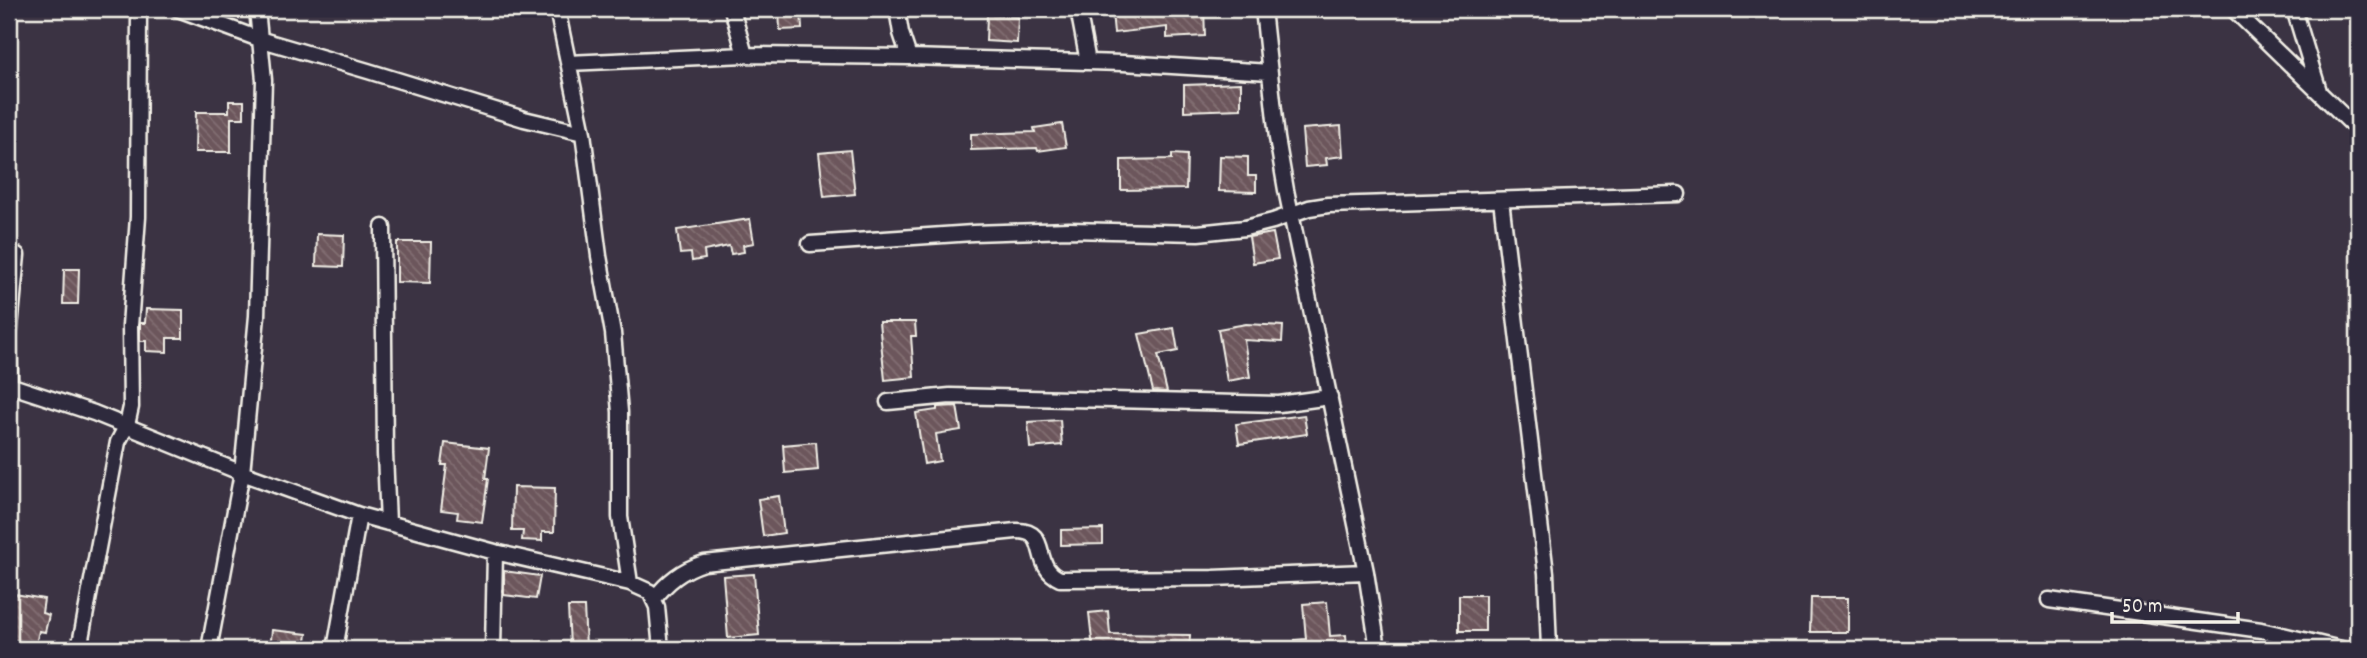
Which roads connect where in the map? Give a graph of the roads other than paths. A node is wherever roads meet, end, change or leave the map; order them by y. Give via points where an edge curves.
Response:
1 (139, 9) edge
2 (178, 9) edge
3 (257, 9) edge
4 (557, 9) edge
5 (732, 9) edge
6 (897, 9) edge
7 (1078, 9) edge
8 (1264, 9) edge
9 (2233, 9) edge
10 (2294, 9) edge
11 (259, 39) junction
12 (745, 55) junction
13 (909, 57) junction
14 (1088, 62) junction
15 (568, 63) junction
16 (1270, 72) junction
17 (2320, 93) junction
18 (2358, 130) edge
19 (583, 133) junction
20 (1678, 194) dead end
21 (1501, 200) junction
22 (1291, 214) junction
23 (383, 227) dead end
24 (810, 244) dead end
25 (17, 255) dead end
26 (9, 338) edge
27 (9, 385) edge
28 (1330, 397) junction
29 (888, 402) dead end
30 (127, 425) junction
31 (242, 472) junction
32 (359, 515) junction
33 (388, 523) junction
34 (495, 552) junction
35 (1366, 572) junction
36 (630, 583) junction
37 (654, 599) junction
38 (2049, 600) dead end
39 (79, 649) edge
40 (209, 649) edge
41 (335, 649) edge
42 (493, 649) edge
43 (661, 649) edge
44 (1378, 649) edge
45 (1549, 649) edge
46 (2342, 649) edge

1 - 30 street via 138,217
2 - 11 street
3 - 11 street
4 - 15 street
5 - 12 street
6 - 13 street
7 - 14 street
8 - 16 street
9 - 17 street
10 - 17 street
11 - 19 street via 524,120
11 - 31 street via 264,80 258,289
12 - 13 street
12 - 15 street
13 - 14 street
14 - 16 street
15 - 19 street
16 - 22 street
17 - 18 street
19 - 36 street via 613,333 620,412 620,517
20 - 21 street
21 - 22 street via 1328,205
21 - 45 street via 1546,573
22 - 24 street via 1245,228 1198,233 1069,230
22 - 28 street
23 - 33 street
25 - 26 street
26 - 27 street
27 - 30 street
28 - 29 street via 1279,404 950,396
28 - 35 street
30 - 31 street
30 - 39 street via 118,442
31 - 32 street
31 - 40 street
32 - 33 street
32 - 41 street
33 - 34 street
34 - 36 street
34 - 42 street
35 - 37 street via 1060,579 1046,568 1035,536 1028,530 704,564 666,583
35 - 44 street
36 - 37 street via 650,592
37 - 43 street
38 - 46 street via 2261,630

